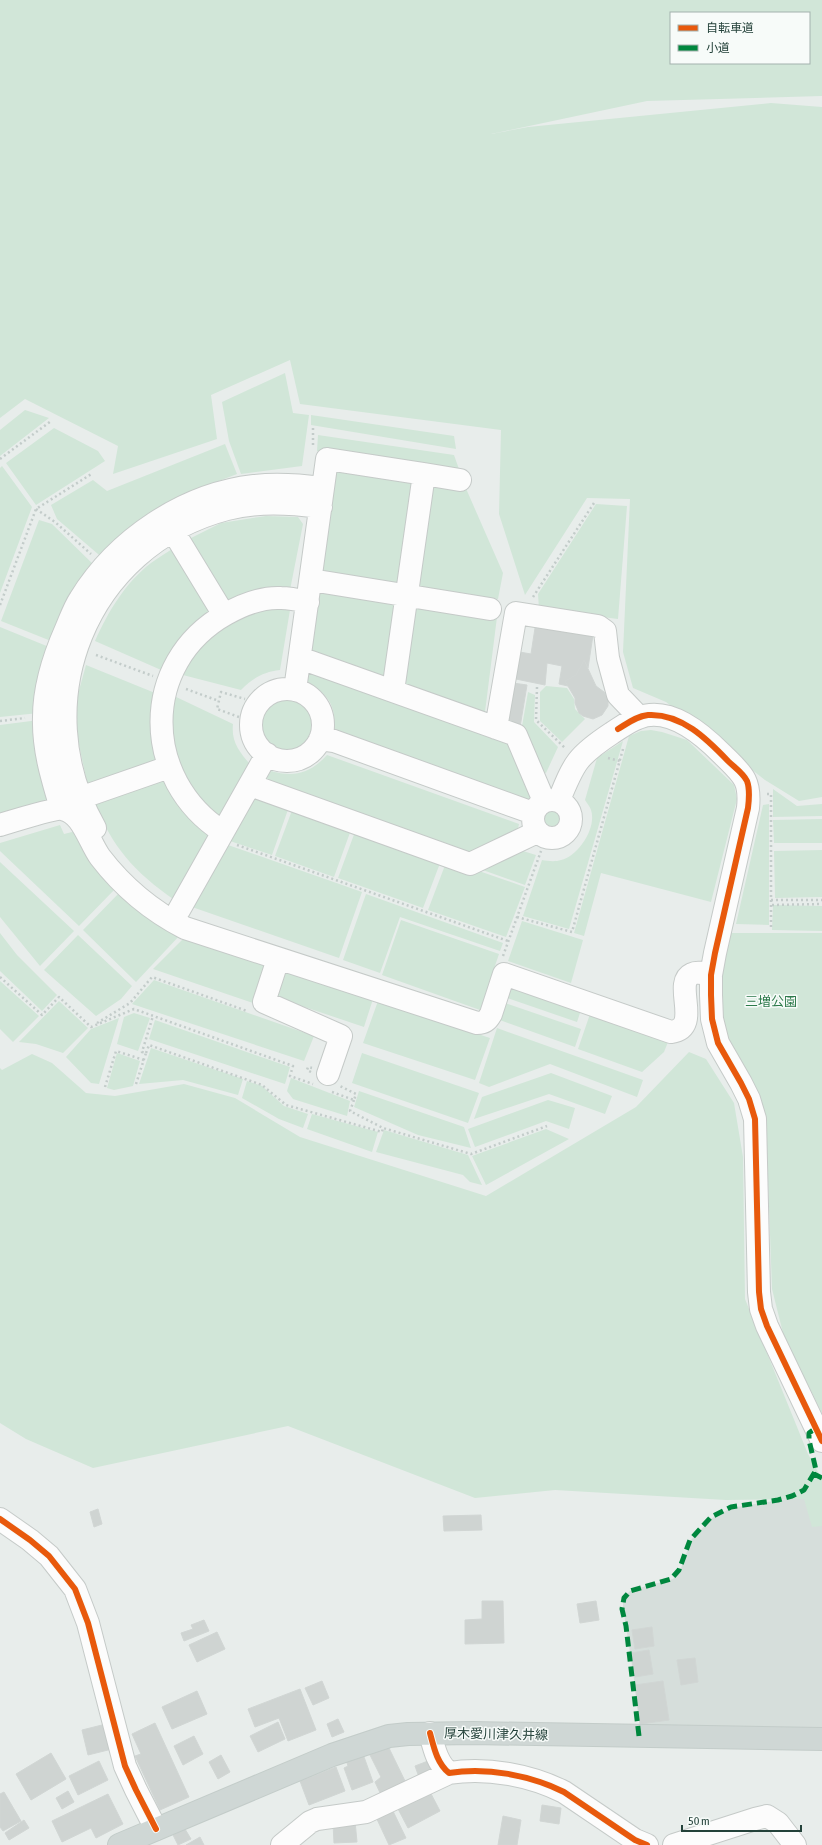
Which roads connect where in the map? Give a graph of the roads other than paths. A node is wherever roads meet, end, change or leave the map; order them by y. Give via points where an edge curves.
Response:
1 (424, 474) junction
2 (460, 480) dead end
3 (322, 497) junction
4 (173, 531) junction
5 (311, 580) junction
6 (407, 596) junction
7 (308, 602) junction
8 (490, 609) dead end
9 (224, 616) junction
10 (300, 658) junction
11 (295, 690) junction
12 (394, 691) junction
13 (639, 717) junction
14 (496, 728) junction
15 (320, 739) junction
16 (267, 754) junction
17 (169, 767) junction
18 (250, 785) junction
19 (80, 798) junction
20 (61, 808) junction
21 (544, 817) junction
22 (0, 825) edge
23 (221, 836) junction
24 (178, 910) junction
25 (278, 959) junction
26 (711, 975) junction
27 (324, 1082) road end
28 (822, 1441) edge
29 (0, 1519) edge
30 (430, 1733) junction
31 (822, 1739) edge
32 (449, 1773) junction
33 (156, 1829) junction
34 (731, 1836) edge
35 (119, 1845) edge
36 (282, 1845) edge
37 (647, 1845) edge
38 (674, 1845) edge
39 (795, 1845) edge

1 - 2 street
1 - 3 street via 327,459
1 - 6 street
3 - 4 street via 286,503 256,504 221,511
3 - 5 street
3 - 20 street via 296,484 254,486 212,496 172,512 136,536 104,566 79,600 60,642 48,679 44,716 48,765
4 - 9 street
4 - 19 street via 138,557 108,589 92,614 78,648 66,697 65,726 68,755
5 - 6 street
5 - 7 street
6 - 8 street
6 - 12 street
7 - 9 street via 280,598 257,601
7 - 10 street
9 - 17 street via 197,636 182,655 168,682 161,721
10 - 11 street
10 - 12 street
11 - 15 street via 304,693 317,705 323,721
11 - 16 street via 278,690 269,694 257,706 253,715 255,741
12 - 14 street
13 - 14 street via 618,695 608,658 605,631 598,626 516,613
13 - 21 street via 621,738 594,745 578,760
13 - 26 street via 659,715 684,724 712,744 747,781 748,808
14 - 21 street via 516,735
15 - 16 street via 306,755 297,759 276,759
15 - 21 street via 334,741
16 - 18 street
17 - 19 street
17 - 23 street via 192,807
18 - 21 street via 470,864
18 - 23 street
19 - 24 street via 100,836 118,860 160,898
20 - 22 street
20 - 25 street via 75,814 99,856 116,876 162,916 186,928
23 - 24 street
24 - 25 street via 263,943
25 - 26 street via 477,1023 488,1020 504,974 671,1032 678,1031 686,1019 685,982 688,977 693,973
25 - 27 street via 264,1002 341,1036
26 - 28 street via 712,1019 718,1043 749,1099 755,1119 761,1309
29 - 33 street via 49,1556 75,1590 88,1623 126,1766
30 - 31 main road, 厚木愛川津久井線
30 - 32 street via 435,1753 442,1767
30 - 33 main road, 厚木愛川津久井線 via 389,1736 355,1746
32 - 36 street via 366,1812 310,1822
32 - 37 street via 484,1771 553,1786 630,1837
33 - 35 main road, 厚木愛川津久井線
34 - 38 street
34 - 39 street via 768,1816 778,1823

